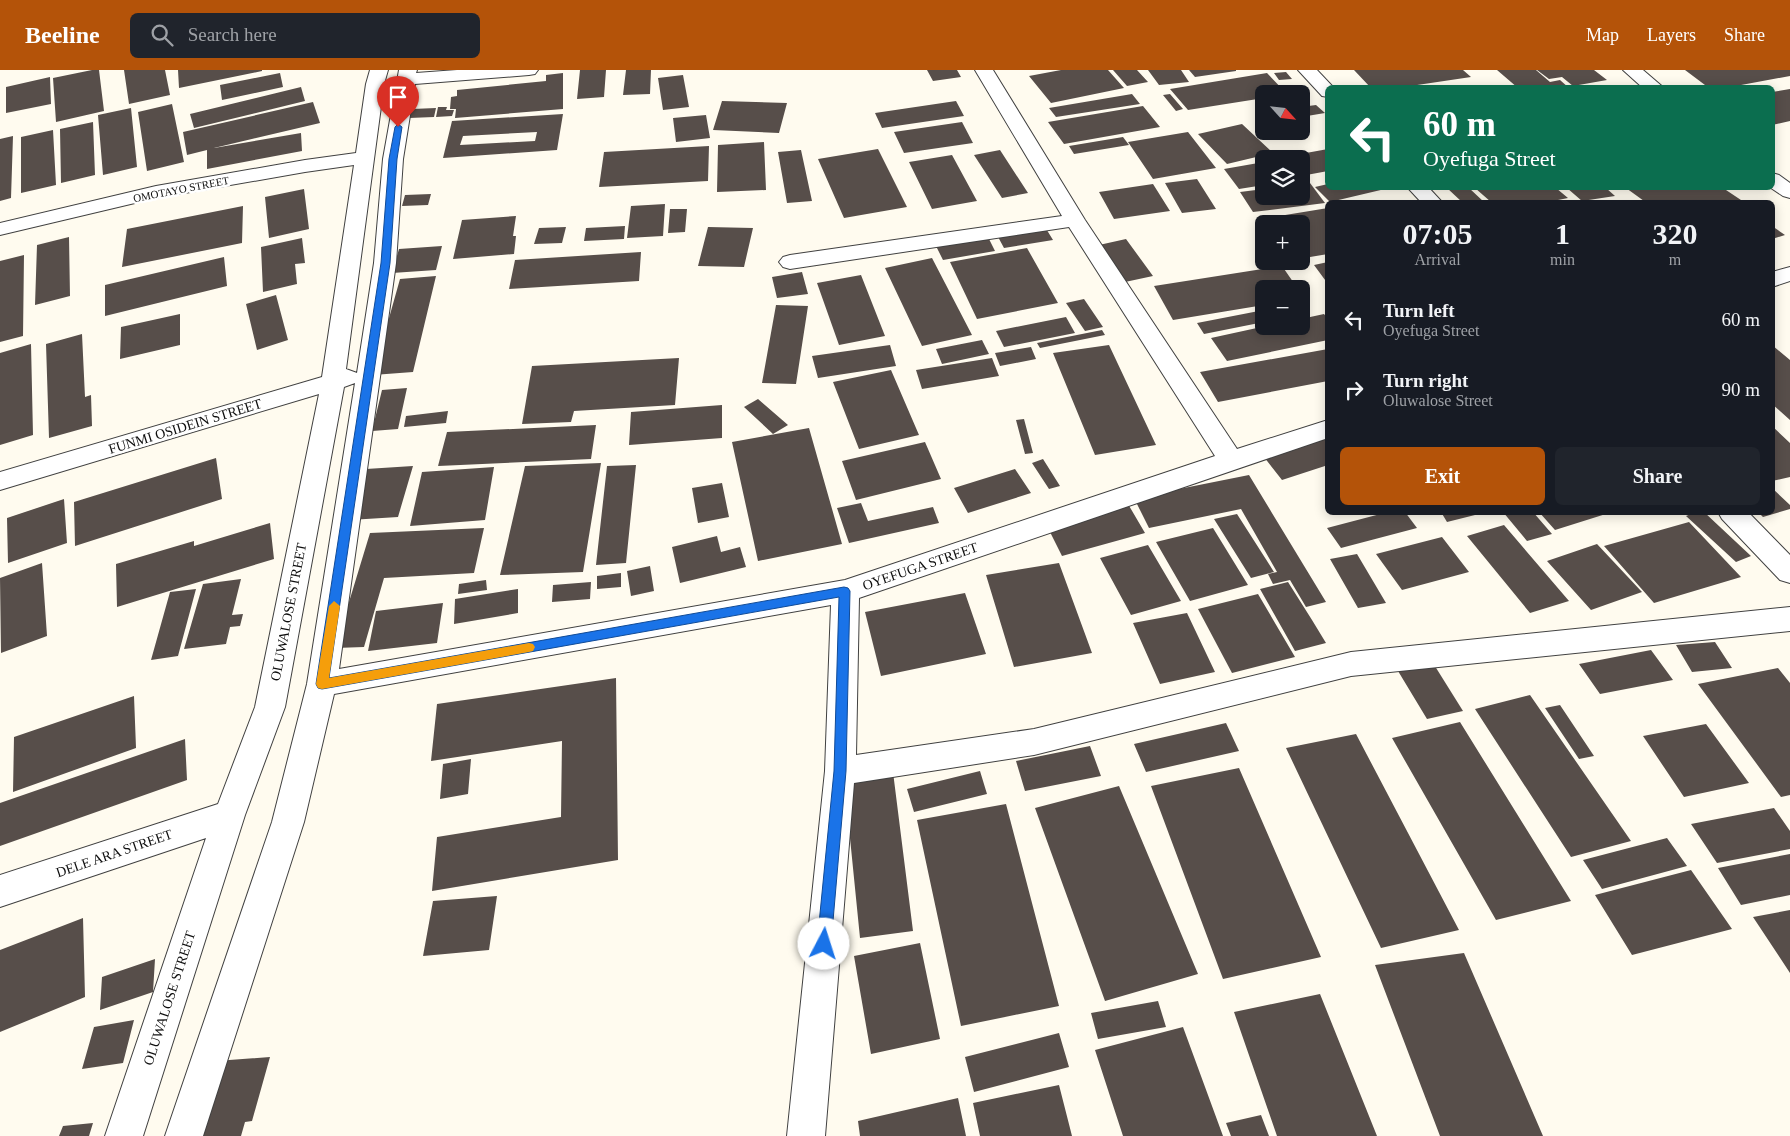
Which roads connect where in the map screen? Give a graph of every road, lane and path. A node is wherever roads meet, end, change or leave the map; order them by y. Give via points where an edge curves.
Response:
1 (379, 70) edge
2 (529, 70) edge
3 (984, 70) edge
4 (1307, 70) edge
5 (1632, 70) edge
6 (407, 74) edge
7 (1651, 85) edge
8 (1325, 89) edge
9 (365, 158) junction
10 (1775, 181) edge
11 (1420, 190) edge
12 (1790, 192) edge
13 (1430, 200) edge
14 (1075, 220) junction
15 (0, 230) edge
16 (790, 262) dead end
17 (1790, 274) edge
18 (1775, 279) edge
19 (370, 370) junction
20 (333, 381) junction
21 (1325, 430) edge
22 (1231, 460) junction
23 (0, 482) edge
24 (1734, 515) edge
25 (1790, 572) edge
26 (844, 591) junction
27 (1790, 619) edge
28 (322, 684) junction
29 (840, 771) junction
30 (229, 815) junction
31 (0, 891) edge
32 (124, 1136) edge
33 (184, 1136) edge
34 (806, 1136) edge

1 - 9 street, OLUWALOSE STREET
2 - 6 street
3 - 14 street
4 - 8 street
5 - 7 street
6 - 19 street via 393,159 385,263
9 - 15 street, OMOTAYO STREET via 156,192
9 - 20 street, OLUWALOSE STREET
10 - 12 street
11 - 13 street
14 - 16 street
14 - 22 street
17 - 18 street
19 - 20 street, FUNMI OSIDEIN STREET
19 - 28 street
20 - 23 street, FUNMI OSIDEIN STREET
20 - 30 street, OLUWALOSE STREET via 270,707
21 - 22 street, OYEFUGA STREET
22 - 26 street, OYEFUGA STREET
24 - 25 street
26 - 28 street, OYEFUGA STREET
26 - 29 street
27 - 29 street via 1351,664 1034,742
28 - 33 street via 288,822
29 - 34 street
30 - 31 street, DELE ARA STREET
30 - 32 street, OLUWALOSE STREET

